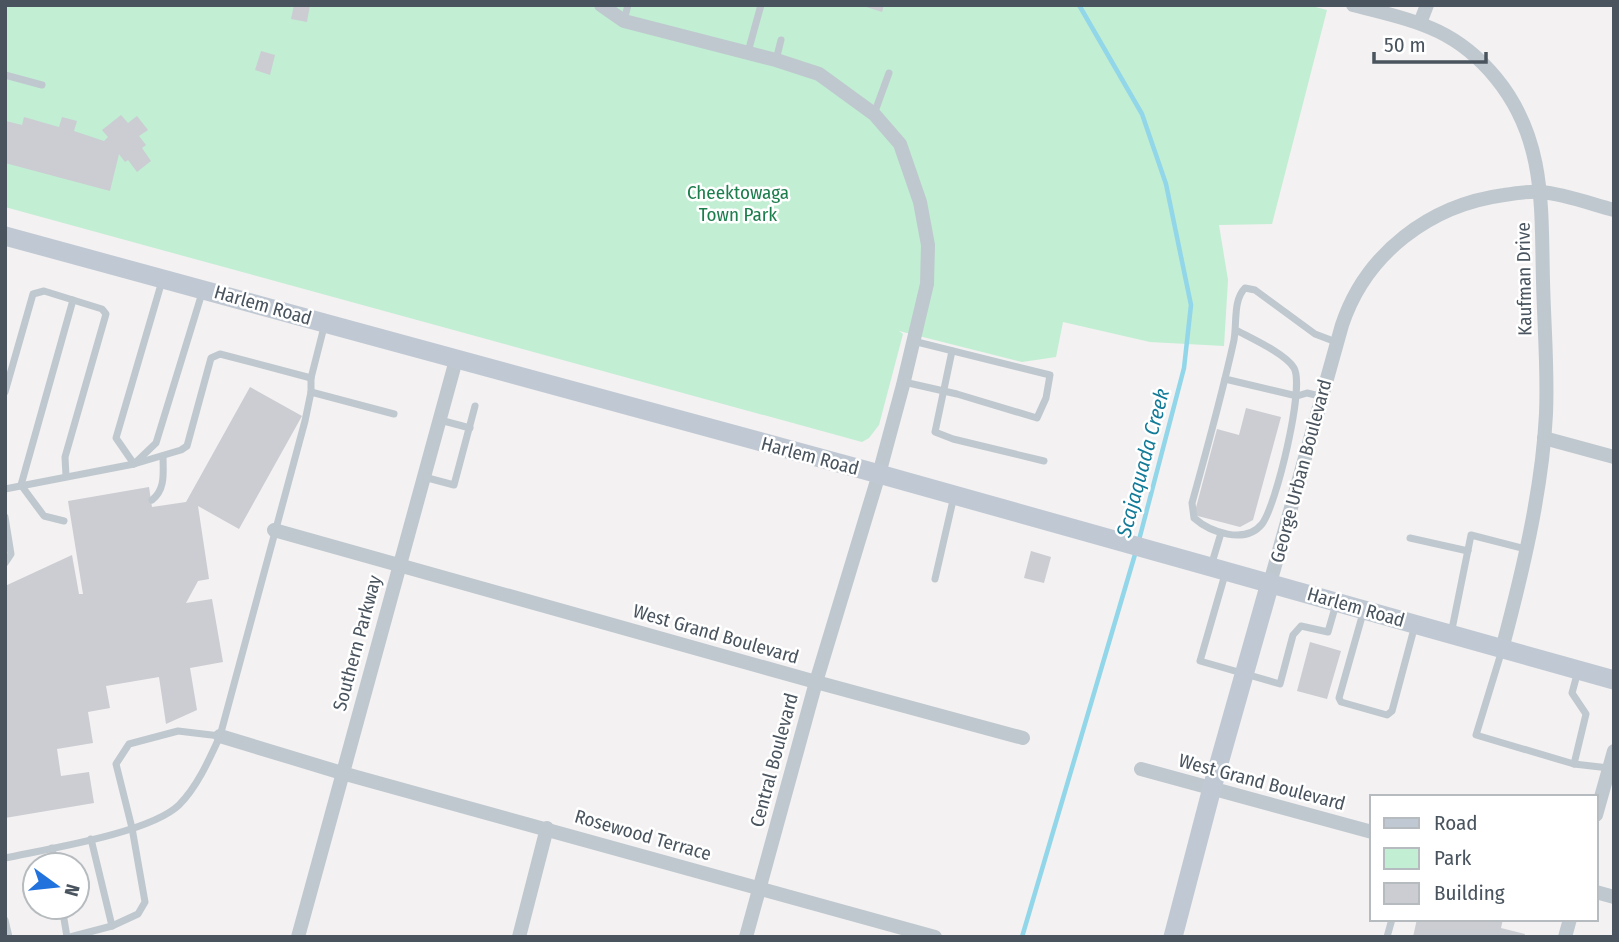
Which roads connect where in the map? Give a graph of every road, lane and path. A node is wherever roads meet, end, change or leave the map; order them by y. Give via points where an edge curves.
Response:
1 (601, 5) edge
2 (628, 5) edge
3 (761, 5) edge
4 (1353, 5) edge
5 (1427, 5) edge
6 (624, 21) junction
7 (1420, 23) junction
8 (781, 40) dead end
9 (747, 53) junction
10 (776, 60) junction
11 (889, 73) dead end
12 (5, 75) edge
13 (42, 85) dead end
14 (874, 114) junction
15 (1541, 191) junction
16 (1614, 210) edge
17 (5, 236) edge
18 (163, 278) junction
19 (204, 289) junction
20 (73, 300) junction
21 (326, 323) junction
22 (1236, 330) junction
23 (913, 341) junction
24 (1336, 342) junction
25 (952, 351) junction
26 (456, 360) junction
27 (311, 378) junction
28 (1226, 379) junction
29 (904, 382) junction
30 (942, 391) junction
31 (5, 392) edge
32 (311, 392) junction
33 (1297, 396) junction
34 (1320, 396) junction
35 (475, 406) dead end
36 (394, 414) dead end
37 (439, 419) junction
38 (470, 428) junction
39 (1544, 438) junction
40 (163, 456) junction
41 (1614, 457) edge
42 (1044, 461) dead end
43 (134, 464) junction
44 (879, 474) junction
45 (66, 476) junction
46 (424, 477) junction
47 (21, 485) junction
48 (5, 489) edge
49 (954, 495) junction
50 (152, 500) dead end
51 (5, 517) edge
52 (64, 521) dead end
53 (274, 530) junction
54 (7, 532) edge
55 (1221, 533) junction
56 (1410, 538) dead end
57 (1526, 549) junction
58 (1468, 551) junction
59 (5, 563) edge
60 (399, 565) junction
61 (1219, 568) junction
62 (934, 579) dead end
63 (1270, 583) junction
64 (1337, 602) junction
65 (1364, 609) junction
66 (1415, 624) junction
67 (1451, 635) junction
68 (1502, 649) junction
69 (1578, 670) junction
70 (1245, 674) junction
71 (1614, 680) edge
72 (816, 682) junction
73 (220, 736) junction
74 (1023, 738) dead end
75 (1614, 751) edge
76 (1574, 764) junction
77 (1609, 768) junction
78 (1141, 769) dead end
79 (342, 772) junction
80 (1212, 788) junction
81 (1598, 808) edge
82 (132, 828) junction
83 (547, 828) junction
84 (1370, 831) edge
85 (91, 839) junction
86 (52, 848) junction
87 (53, 851) edge
88 (5, 858) edge
89 (759, 887) junction
90 (5, 920) edge
91 (112, 926) junction
92 (9, 937) edge
93 (68, 937) edge
94 (298, 937) edge
95 (519, 937) edge
96 (746, 937) edge
97 (935, 937) edge
98 (1173, 937) edge

1 - 6 street
2 - 6 lane
3 - 9 lane
4 - 7 street, Kaufman Drive
5 - 7 street
6 - 9 street, Central Boulevard
7 - 15 street, Kaufman Drive via 1456,41 1504,90 1525,125
8 - 10 lane
9 - 10 street, Central Boulevard
10 - 14 street, Central Boulevard via 820,74
11 - 14 lane
12 - 13 lane
14 - 23 street, Central Boulevard via 900,144 920,202 928,244 927,284
15 - 16 street, George Urban Boulevard
15 - 24 street, George Urban Boulevard via 1489,197 1423,222 1364,280 1347,308
15 - 39 street, Kaufman Drive
17 - 18 main road, Harlem Road
18 - 19 main road, Harlem Road
18 - 43 lane via 116,438
19 - 21 main road, Harlem Road
19 - 43 lane via 156,443
20 - 31 lane via 44,291 33,294
20 - 45 lane via 106,314 65,457
20 - 47 lane
21 - 26 main road, Harlem Road
21 - 27 lane
22 - 24 lane via 1239,294 1245,288 1255,290 1315,334
22 - 28 lane
22 - 33 lane via 1293,364 1298,375
23 - 25 lane
23 - 29 street, Central Boulevard
24 - 34 street, George Urban Boulevard
25 - 30 lane
25 - 30 lane via 1049,375 1046,398 1037,418
26 - 37 street, Southern Parkway
26 - 44 main road, Harlem Road
27 - 32 lane
27 - 40 lane via 220,354 211,358 187,446
28 - 33 lane
28 - 55 lane via 1192,503 1194,518
29 - 30 lane
29 - 44 street, Central Boulevard
30 - 42 lane via 935,432
32 - 36 lane
32 - 53 lane
33 - 34 lane
33 - 55 lane via 1273,496 1261,526 1245,534
34 - 63 street, George Urban Boulevard
35 - 38 lane
37 - 38 lane
37 - 46 street, Southern Parkway
38 - 46 lane via 454,485
39 - 41 street
39 - 57 street, Kaufman Drive
40 - 43 lane
40 - 50 lane via 163,482
43 - 45 lane
44 - 49 main road, Harlem Road
44 - 72 street, Central Boulevard
45 - 47 lane
46 - 60 street, Southern Parkway
47 - 48 lane
47 - 52 lane via 44,516
49 - 61 main road, Harlem Road
49 - 62 lane
51 - 54 lane
53 - 60 street, West Grand Boulevard
53 - 73 lane
54 - 59 lane via 11,554
55 - 61 lane
56 - 58 lane
57 - 58 lane via 1471,536
57 - 68 street, Kaufman Drive
58 - 67 lane
60 - 72 street, West Grand Boulevard
60 - 79 street, Southern Parkway
61 - 63 main road, Harlem Road
61 - 70 lane via 1200,661
63 - 64 main road, Harlem Road
63 - 70 main road, George Urban Boulevard
64 - 65 main road, Harlem Road
64 - 70 lane via 1328,632 1301,626 1293,635 1280,684
65 - 66 main road, Harlem Road
65 - 66 lane via 1341,702 1387,715 1392,711
66 - 67 main road, Harlem Road
67 - 68 main road, Harlem Road
68 - 69 main road, Harlem Road
68 - 76 lane via 1476,734
69 - 71 main road, Harlem Road
69 - 76 lane via 1572,693 1586,714
70 - 80 main road, George Urban Boulevard
72 - 74 street, West Grand Boulevard
72 - 89 street, Central Boulevard
73 - 79 street, Rosewood Terrace
73 - 82 lane via 193,788 178,806
73 - 82 lane via 178,732 129,744 116,764
75 - 77 street
76 - 77 lane
77 - 81 street
78 - 80 street, West Grand Boulevard
79 - 83 street, Rosewood Terrace
79 - 94 street, Southern Parkway
80 - 84 street, West Grand Boulevard
80 - 98 main road, George Urban Boulevard
82 - 85 lane
82 - 91 lane via 145,902 138,914
83 - 89 street, Rosewood Terrace
83 - 95 street
85 - 86 lane
85 - 91 lane
86 - 87 lane
86 - 88 lane
89 - 96 street, Central Boulevard
89 - 97 street, Rosewood Terrace
90 - 92 lane
91 - 93 lane

